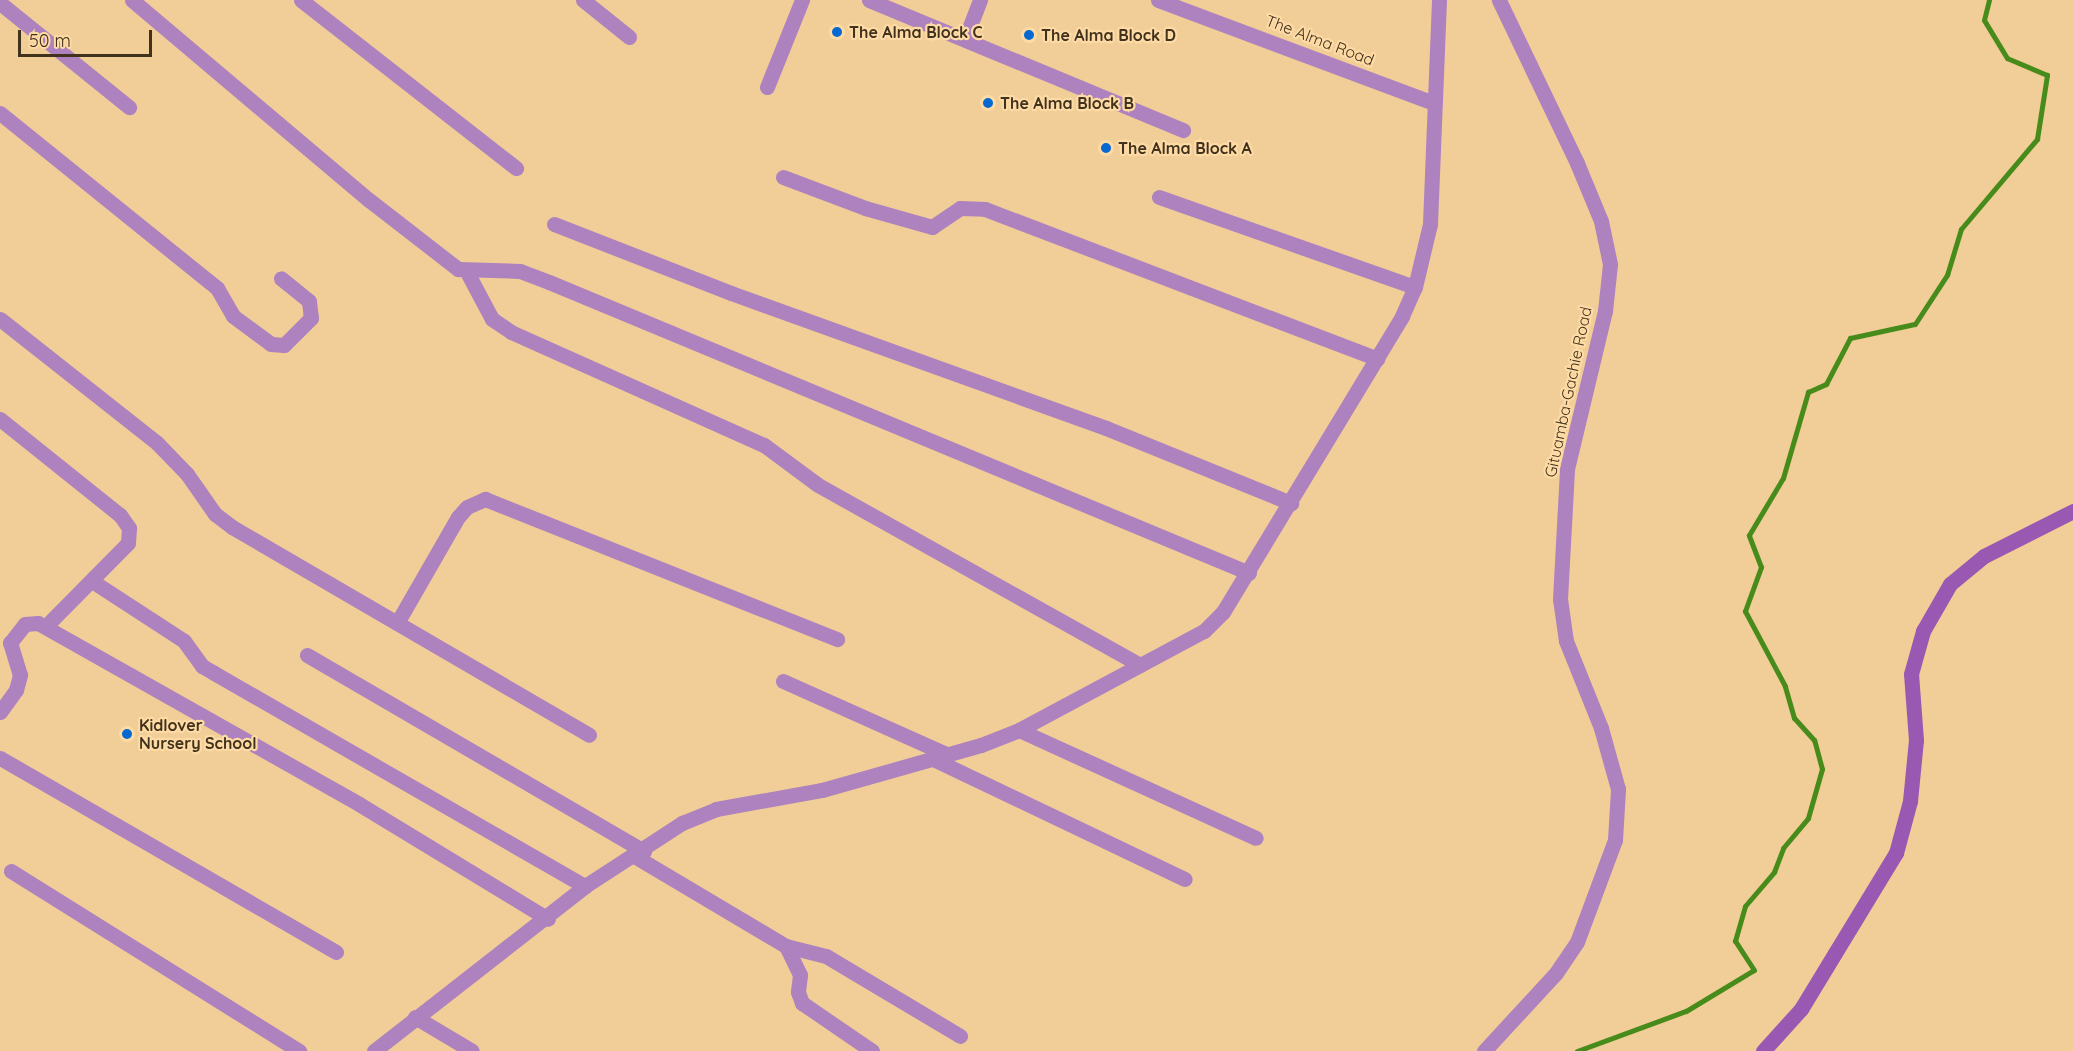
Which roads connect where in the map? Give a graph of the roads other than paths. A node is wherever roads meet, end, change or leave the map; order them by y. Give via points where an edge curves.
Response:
1 (132, 0) edge
2 (301, 0) edge
3 (583, 0) edge
4 (802, 0) edge
5 (869, 0) edge
6 (980, 0) edge
7 (1158, 0) edge
8 (1439, 0) edge
9 (1499, 0) edge
10 (0, 3) edge
11 (629, 37) dead end
12 (965, 39) junction
13 (767, 87) dead end
14 (1434, 103) junction
15 (129, 107) dead end
16 (0, 113) edge
17 (1183, 130) dead end
18 (516, 168) dead end
19 (783, 177) dead end
20 (1159, 197) dead end
21 (554, 224) dead end
22 (467, 272) junction
23 (281, 278) dead end
24 (1415, 287) junction
25 (0, 319) edge
26 (1377, 359) junction
27 (0, 419) edge
28 (1291, 503) junction
29 (2073, 511) edge
30 (1249, 573) junction
31 (92, 581) junction
32 (397, 623) junction
33 (46, 626) junction
34 (837, 639) dead end
35 (307, 655) dead end
36 (1140, 665) junction
37 (783, 681) dead end
38 (0, 712) edge
39 (1019, 730) junction
40 (589, 735) dead end
41 (939, 756) junction
42 (0, 758) edge
43 (1256, 838) dead end
44 (640, 854) junction
45 (11, 871) dead end
46 (1185, 879) dead end
47 (585, 886) junction
48 (548, 919) junction
49 (786, 946) junction
50 (336, 952) dead end
51 (416, 1017) junction
52 (960, 1036) dead end
53 (378, 1050) edge
54 (299, 1051) edge
55 (472, 1051) edge
56 (872, 1051) edge
57 (1484, 1051) edge
58 (1763, 1051) edge

1 - 22 street via 369,200 443,260
2 - 18 street
3 - 11 street
4 - 13 street
5 - 12 street
6 - 12 street
7 - 14 street, The Alma Road
8 - 14 street
9 - 57 street, Gituamba-Gachie Road via 1577,163 1601,221 1610,264 1605,311 1567,469 1560,599 1566,641 1601,728 1618,789 1615,840 1577,942 1556,973
10 - 15 street
12 - 17 street
14 - 24 street via 1430,224
16 - 23 street via 217,288 234,316 271,344 284,345 311,318 309,301
19 - 26 street via 865,208 932,227 960,208 985,210
20 - 24 street
21 - 28 street via 753,301 1107,428
22 - 30 street via 520,271
22 - 36 street via 492,319 511,332 764,445 818,485
24 - 26 street
25 - 32 street via 157,443 187,474 215,514 261,546
26 - 28 street
27 - 31 street via 120,515 129,528 128,543
28 - 30 street
29 - 58 main road via 1984,556 1950,584 1928,621 1911,674 1914,760 1910,801 1896,854 1801,1009
30 - 36 street via 1223,612 1204,631
31 - 33 street
31 - 47 street via 184,640 202,666
32 - 34 street via 458,517 467,507 485,499
32 - 40 street
33 - 38 street via 26,624 15,633 11,653 20,675 16,690
33 - 48 street via 359,804
35 - 44 street
36 - 39 street
37 - 41 street
39 - 41 street
39 - 43 street
41 - 44 street via 822,790 716,809 682,823
41 - 46 street
42 - 50 street
44 - 47 street
44 - 49 street
45 - 54 street
47 - 48 street
48 - 51 street
49 - 52 street via 826,956
49 - 56 street via 800,975 798,992 802,1003
51 - 53 street
51 - 55 street

